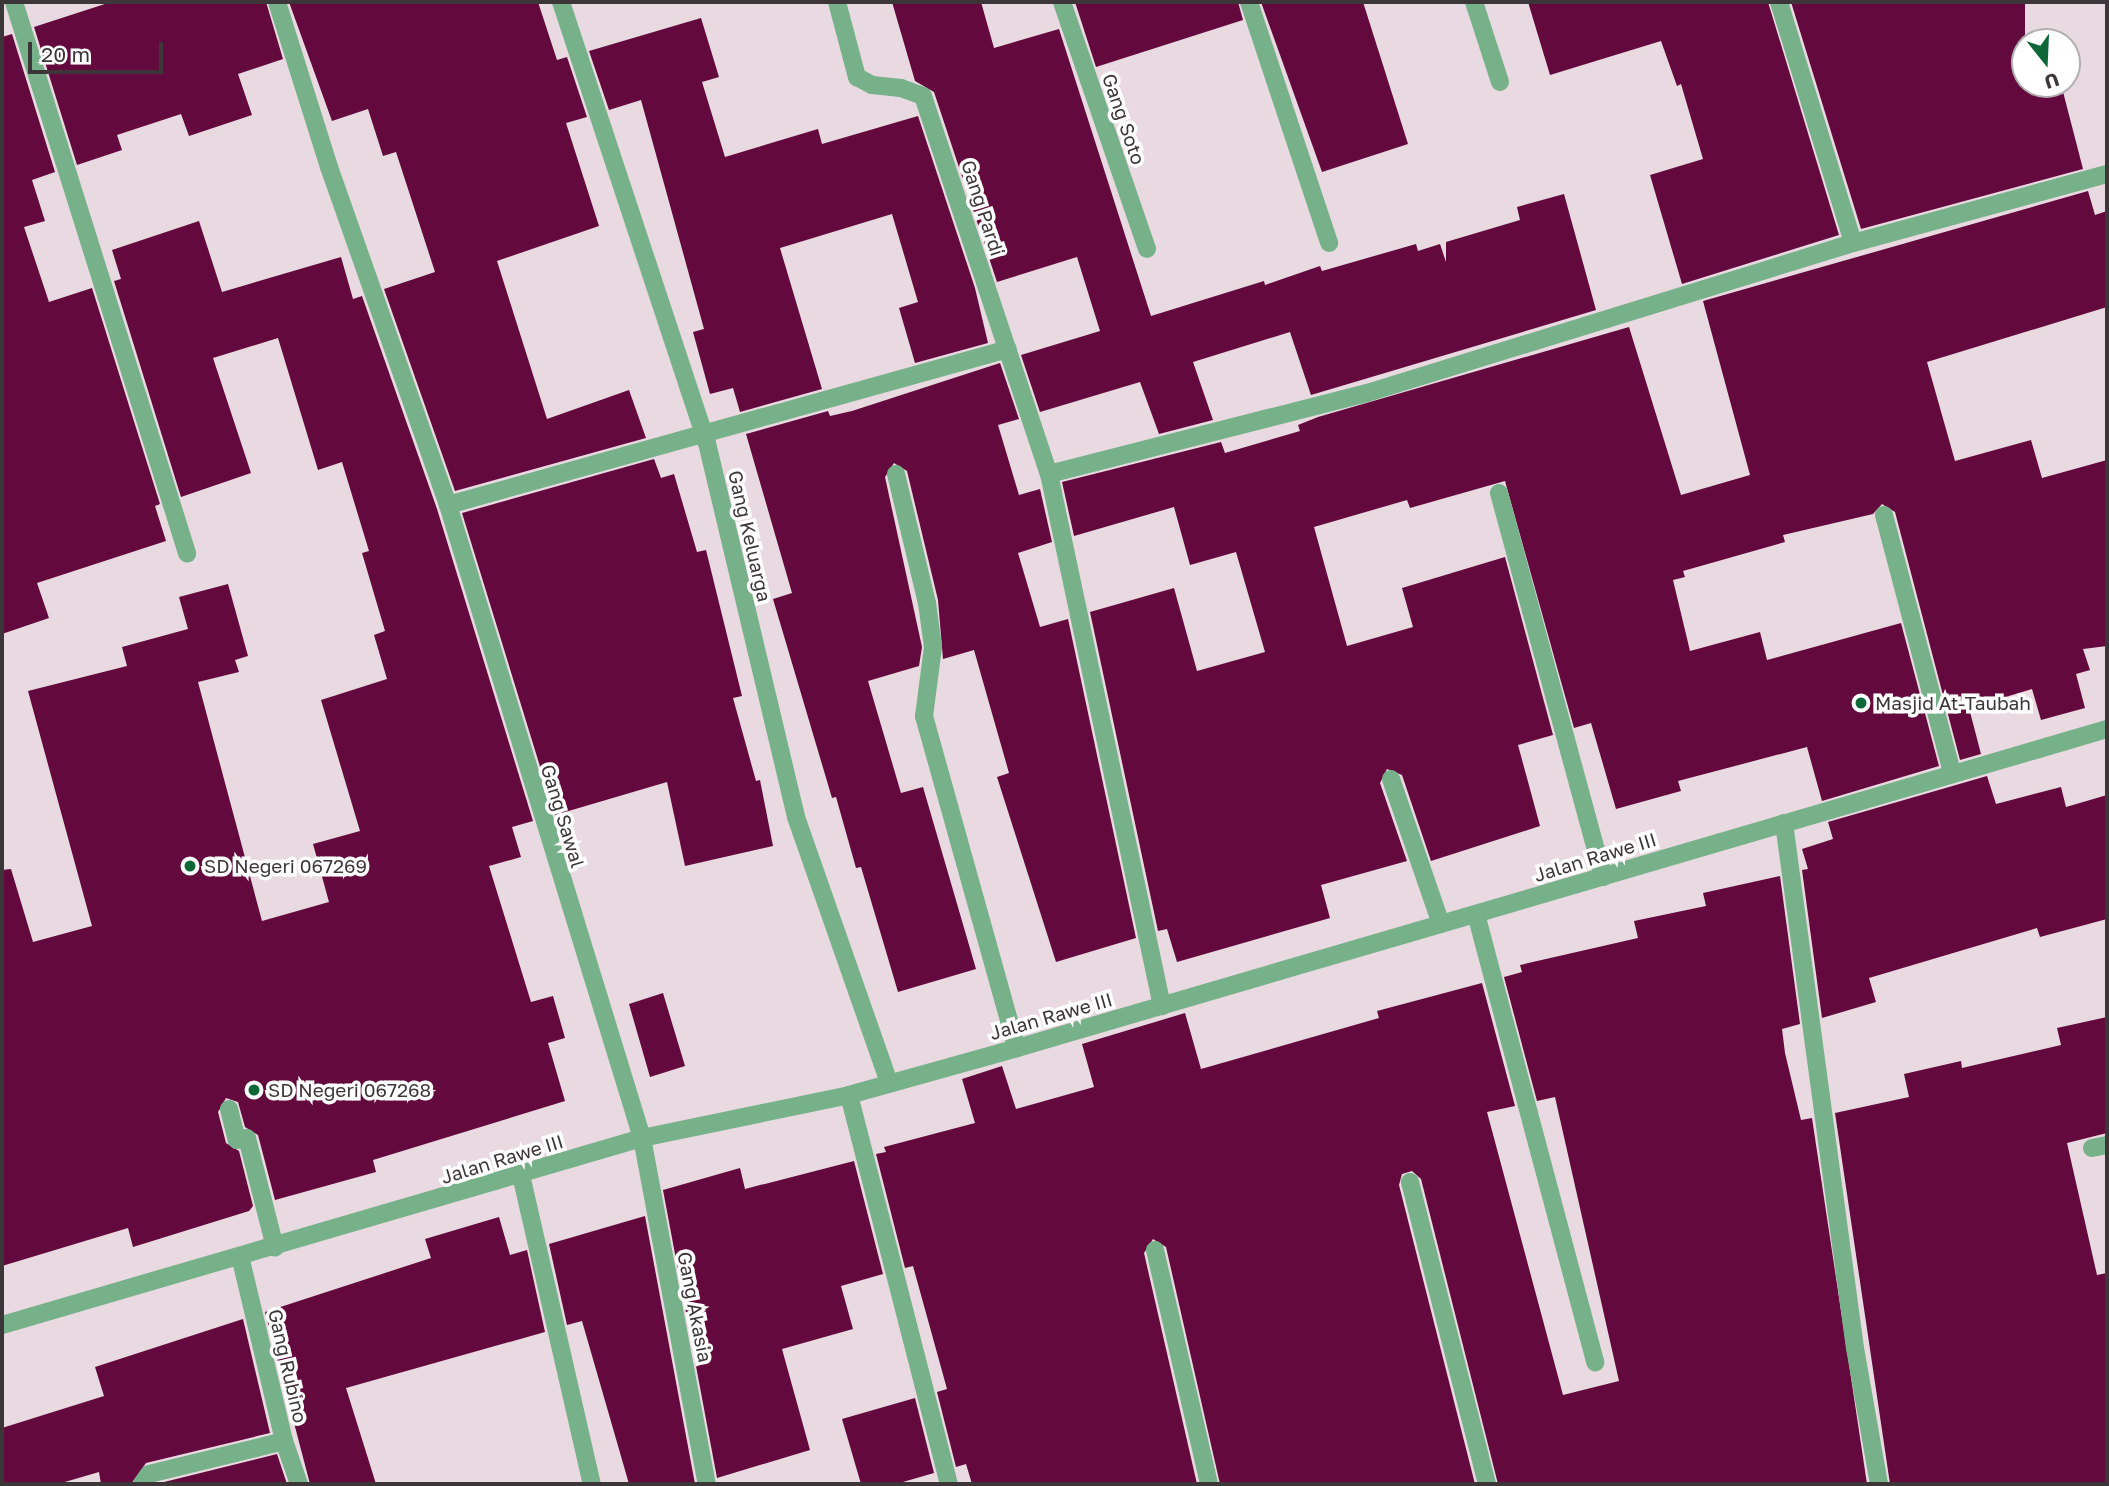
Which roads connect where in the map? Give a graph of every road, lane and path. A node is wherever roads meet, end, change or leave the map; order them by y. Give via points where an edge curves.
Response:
1 (14, 2) edge
2 (277, 2) edge
3 (561, 2) edge
4 (837, 2) edge
5 (1062, 2) edge
6 (1248, 2) edge
7 (1474, 2) edge
8 (1779, 2) edge
9 (1500, 82) dead end
10 (2107, 174) edge
11 (1329, 243) dead end
12 (1853, 243) junction
13 (1147, 249) dead end
14 (1008, 349) junction
15 (704, 436) junction
16 (896, 474) dead end
17 (1049, 474) junction
18 (1499, 494) dead end
19 (448, 505) junction
20 (1884, 515) dead end
21 (187, 553) dead end
22 (2107, 729) edge
23 (1952, 773) junction
24 (1391, 779) dead end
25 (1784, 823) junction
26 (1603, 877) junction
27 (1476, 914) junction
28 (1441, 924) junction
29 (1162, 1006) junction
30 (1017, 1048) junction
31 (889, 1082) junction
32 (849, 1095) junction
33 (229, 1109) dead end
34 (642, 1138) junction
35 (521, 1175) junction
36 (1410, 1182) dead end
37 (275, 1247) junction
38 (1155, 1250) dead end
39 (240, 1256) junction
40 (2, 1325) edge
41 (1595, 1362) dead end
42 (284, 1441) junction
43 (142, 1484) edge
44 (299, 1484) edge
45 (592, 1484) edge
46 (707, 1484) edge
47 (949, 1484) edge
48 (1209, 1484) edge
49 (1487, 1484) edge
50 (1879, 1484) edge

1 - 21 street
2 - 19 street, Gang Sawal via 329,167
3 - 15 street, Gang Keluarga
4 - 14 street, Gang Pardi via 857,77 872,86 901,88 923,96
5 - 13 street, Gang Soto
6 - 11 street
7 - 9 street
8 - 12 street
10 - 12 street
12 - 17 street via 1367,393
14 - 15 street
14 - 17 street, Gang Pardi
15 - 19 street
15 - 31 street, Gang Keluarga via 796,817
16 - 30 street via 933,647 924,716
17 - 29 street, Gang Pardi
18 - 26 street
19 - 34 street, Gang Sawal
20 - 23 street
22 - 23 street, Jalan Rawe III
23 - 25 street, Jalan Rawe III
24 - 28 street
25 - 26 street, Jalan Rawe III
25 - 50 street via 1855,1348
26 - 27 street, Jalan Rawe III
27 - 28 street, Jalan Rawe III
27 - 41 street
28 - 29 street, Jalan Rawe III
29 - 30 street, Jalan Rawe III
30 - 31 street, Jalan Rawe III
31 - 32 street, Jalan Rawe III
32 - 34 street, Jalan Rawe III
32 - 47 street
33 - 37 street via 237,1140 247,1138
34 - 35 street, Jalan Rawe III
34 - 46 street, Gang Akasia
35 - 37 street, Jalan Rawe III
35 - 45 street
36 - 49 street
37 - 39 street, Jalan Rawe III
38 - 48 street
39 - 40 street, Jalan Rawe III
39 - 42 street, Gang Rubino
42 - 43 street via 149,1474
42 - 44 street, Gang Rubino

